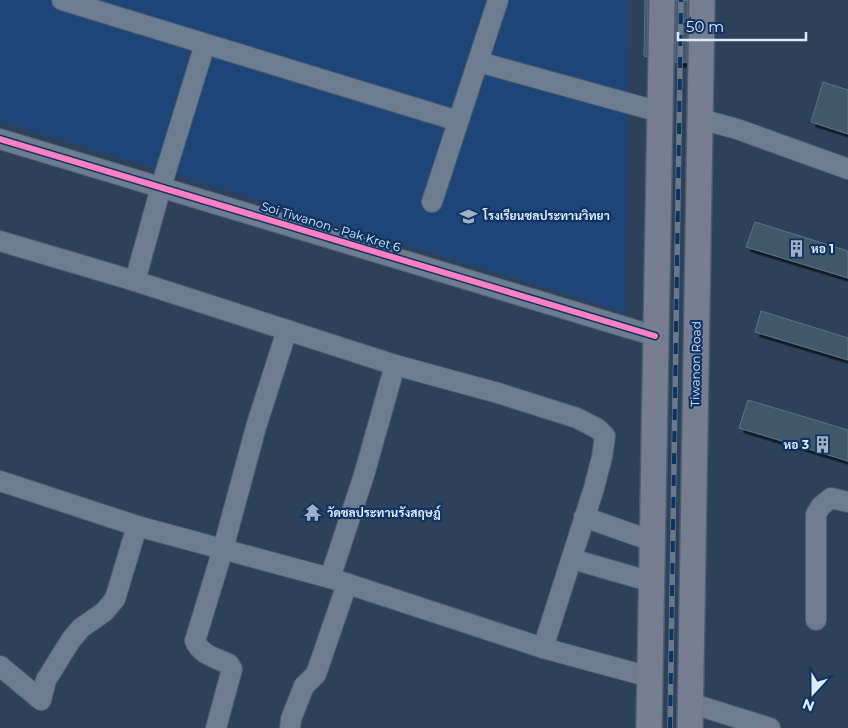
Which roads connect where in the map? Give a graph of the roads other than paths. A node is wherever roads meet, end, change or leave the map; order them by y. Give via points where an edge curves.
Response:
1 (62, 0) edge
2 (498, 0) edge
3 (662, 0) edge
4 (702, 0) edge
5 (204, 44) junction
6 (479, 62) junction
7 (660, 112) junction
8 (700, 118) junction
9 (458, 121) junction
10 (0, 139) edge
11 (848, 169) edge
12 (159, 195) junction
13 (432, 202) dead end
14 (0, 241) edge
15 (135, 282) junction
16 (287, 330) junction
17 (655, 336) junction
18 (395, 366) junction
19 (654, 431) junction
20 (695, 432) junction
21 (0, 481) edge
22 (848, 502) edge
23 (584, 517) junction
24 (137, 526) junction
25 (652, 541) junction
26 (223, 549) junction
27 (572, 559) junction
28 (338, 581) junction
29 (652, 582) junction
30 (816, 620) dead end
31 (543, 648) junction
32 (0, 666) edge
33 (650, 677) junction
34 (691, 694) junction
35 (216, 728) edge
36 (290, 728) edge
37 (649, 728) edge
38 (690, 728) edge
39 (770, 728) edge

1 - 5 street
2 - 6 street
3 - 7 main road
4 - 8 main road, Tiwanon Road
5 - 9 street
5 - 12 street
6 - 7 street
6 - 9 street
7 - 17 main road
8 - 11 street
8 - 20 main road, Tiwanon Road
9 - 13 street
10 - 12 street, Soi Tiwanon - Pak Kret 6
12 - 15 street
12 - 17 street, Soi Tiwanon - Pak Kret 6
14 - 15 street
15 - 16 street
16 - 18 street
16 - 26 street via 256,427
17 - 19 main road
18 - 23 street via 577,418 598,430 605,441
18 - 28 street
19 - 20 main road
19 - 25 main road
20 - 34 main road, Tiwanon Road
21 - 24 street
22 - 30 street via 831,498 816,514
23 - 25 street
23 - 27 street
24 - 26 street
24 - 32 street via 115,599 71,640 46,680 40,700
25 - 29 main road
26 - 28 street
26 - 35 street via 195,640 203,652 229,664 232,669
27 - 29 street
27 - 31 street
28 - 31 street
28 - 36 street via 316,674 304,686
29 - 33 main road
31 - 33 street
33 - 34 main road
33 - 37 main road
34 - 38 main road, Tiwanon Road
34 - 39 street

